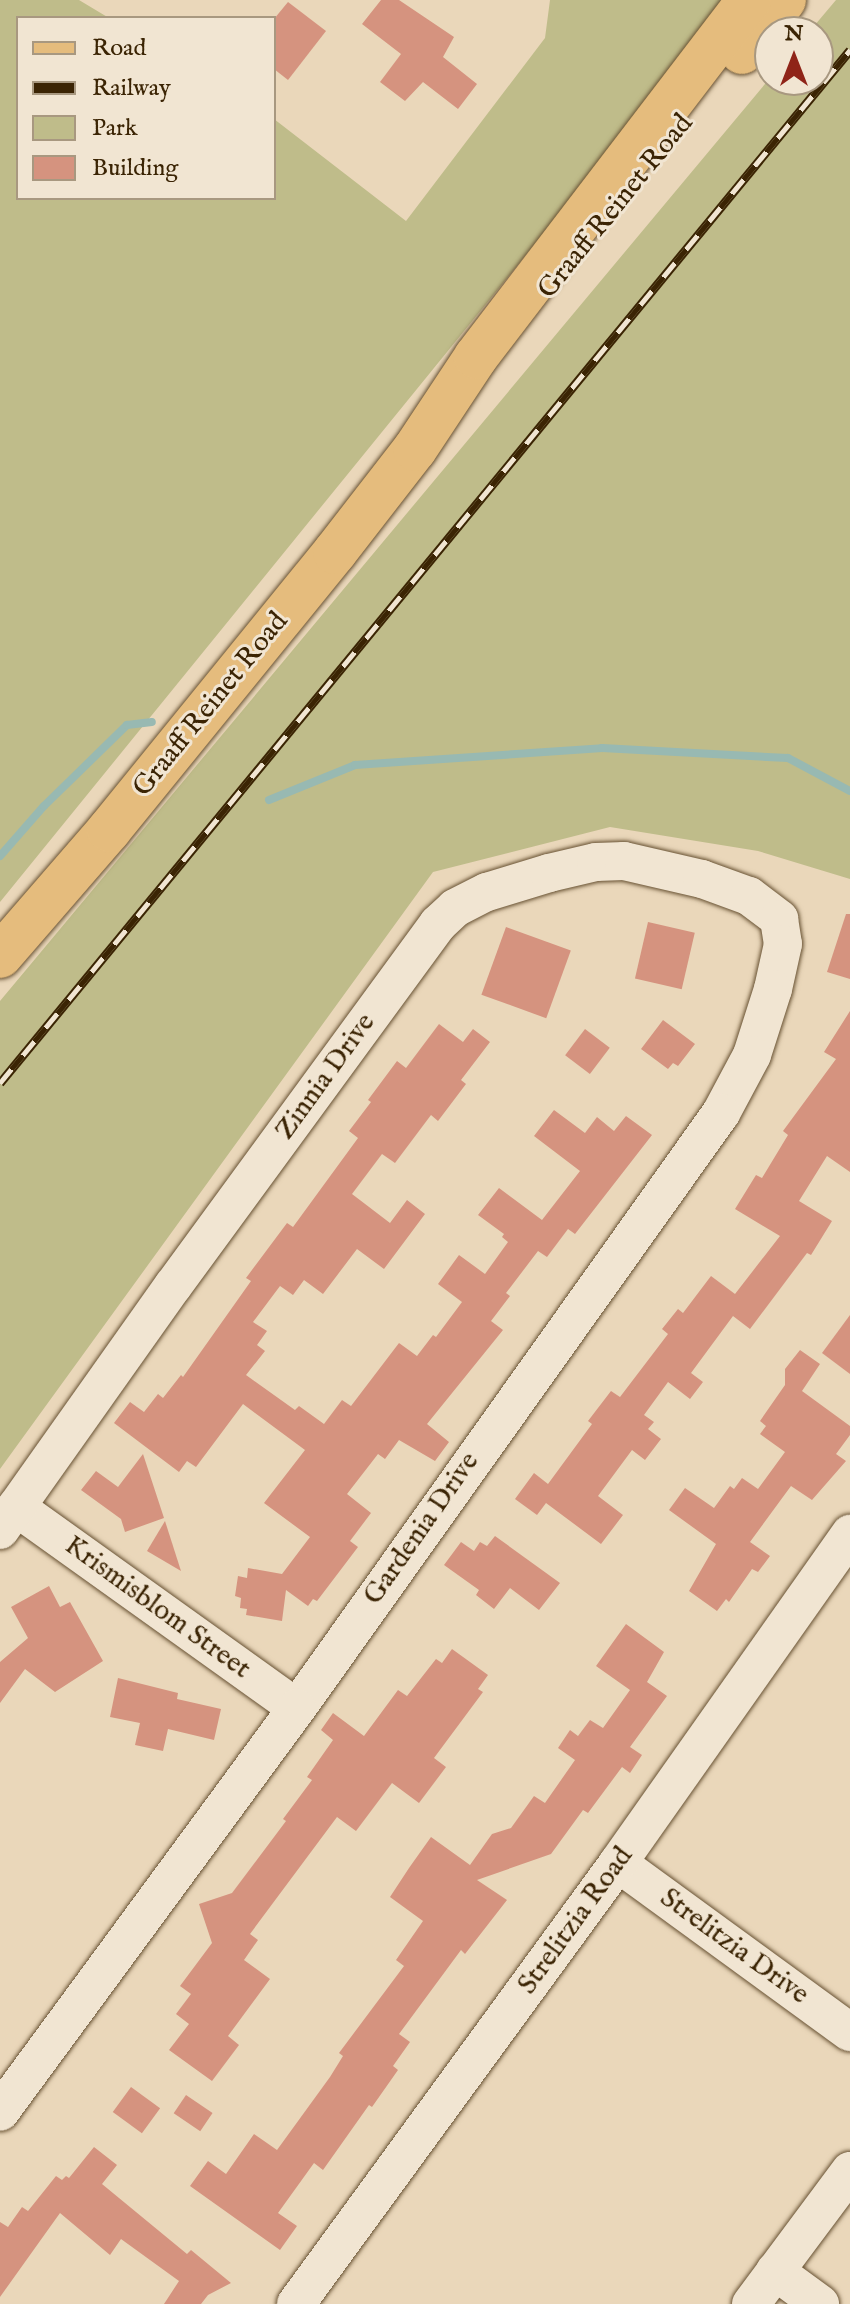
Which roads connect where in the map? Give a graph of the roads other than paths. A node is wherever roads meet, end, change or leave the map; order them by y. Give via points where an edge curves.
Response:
1 (749, 0) edge
2 (784, 0) edge
3 (415, 449) junction
4 (779, 919) joint
5 (0, 956) edge
6 (8, 1519) edge
7 (850, 1534) edge
8 (297, 1708) junction
9 (618, 1863) junction
10 (850, 2032) edge
11 (0, 2112) edge
12 (850, 2171) edge
13 (775, 2271) junction
14 (296, 2304) edge
15 (751, 2304) edge
16 (820, 2304) edge

1 - 3 main road, Graaff Reinet Road via 476,357
2 - 3 main road, Graaff Reinet Road via 456,408
3 - 5 main road, Graaff Reinet Road via 159,770
4 - 6 street, Zinnia Drive via 749,896 624,861 549,873 455,908 438,924 182,1273
4 - 8 street, Gardenia Drive via 783,944 773,989 752,1055 721,1113
6 - 8 street, Krismisblom Street
7 - 9 street, Strelitzia Road
8 - 11 street, Gardenia Drive
9 - 10 street, Strelitzia Drive
9 - 14 street, Strelitzia Road
12 - 13 street
13 - 15 street
13 - 16 street

